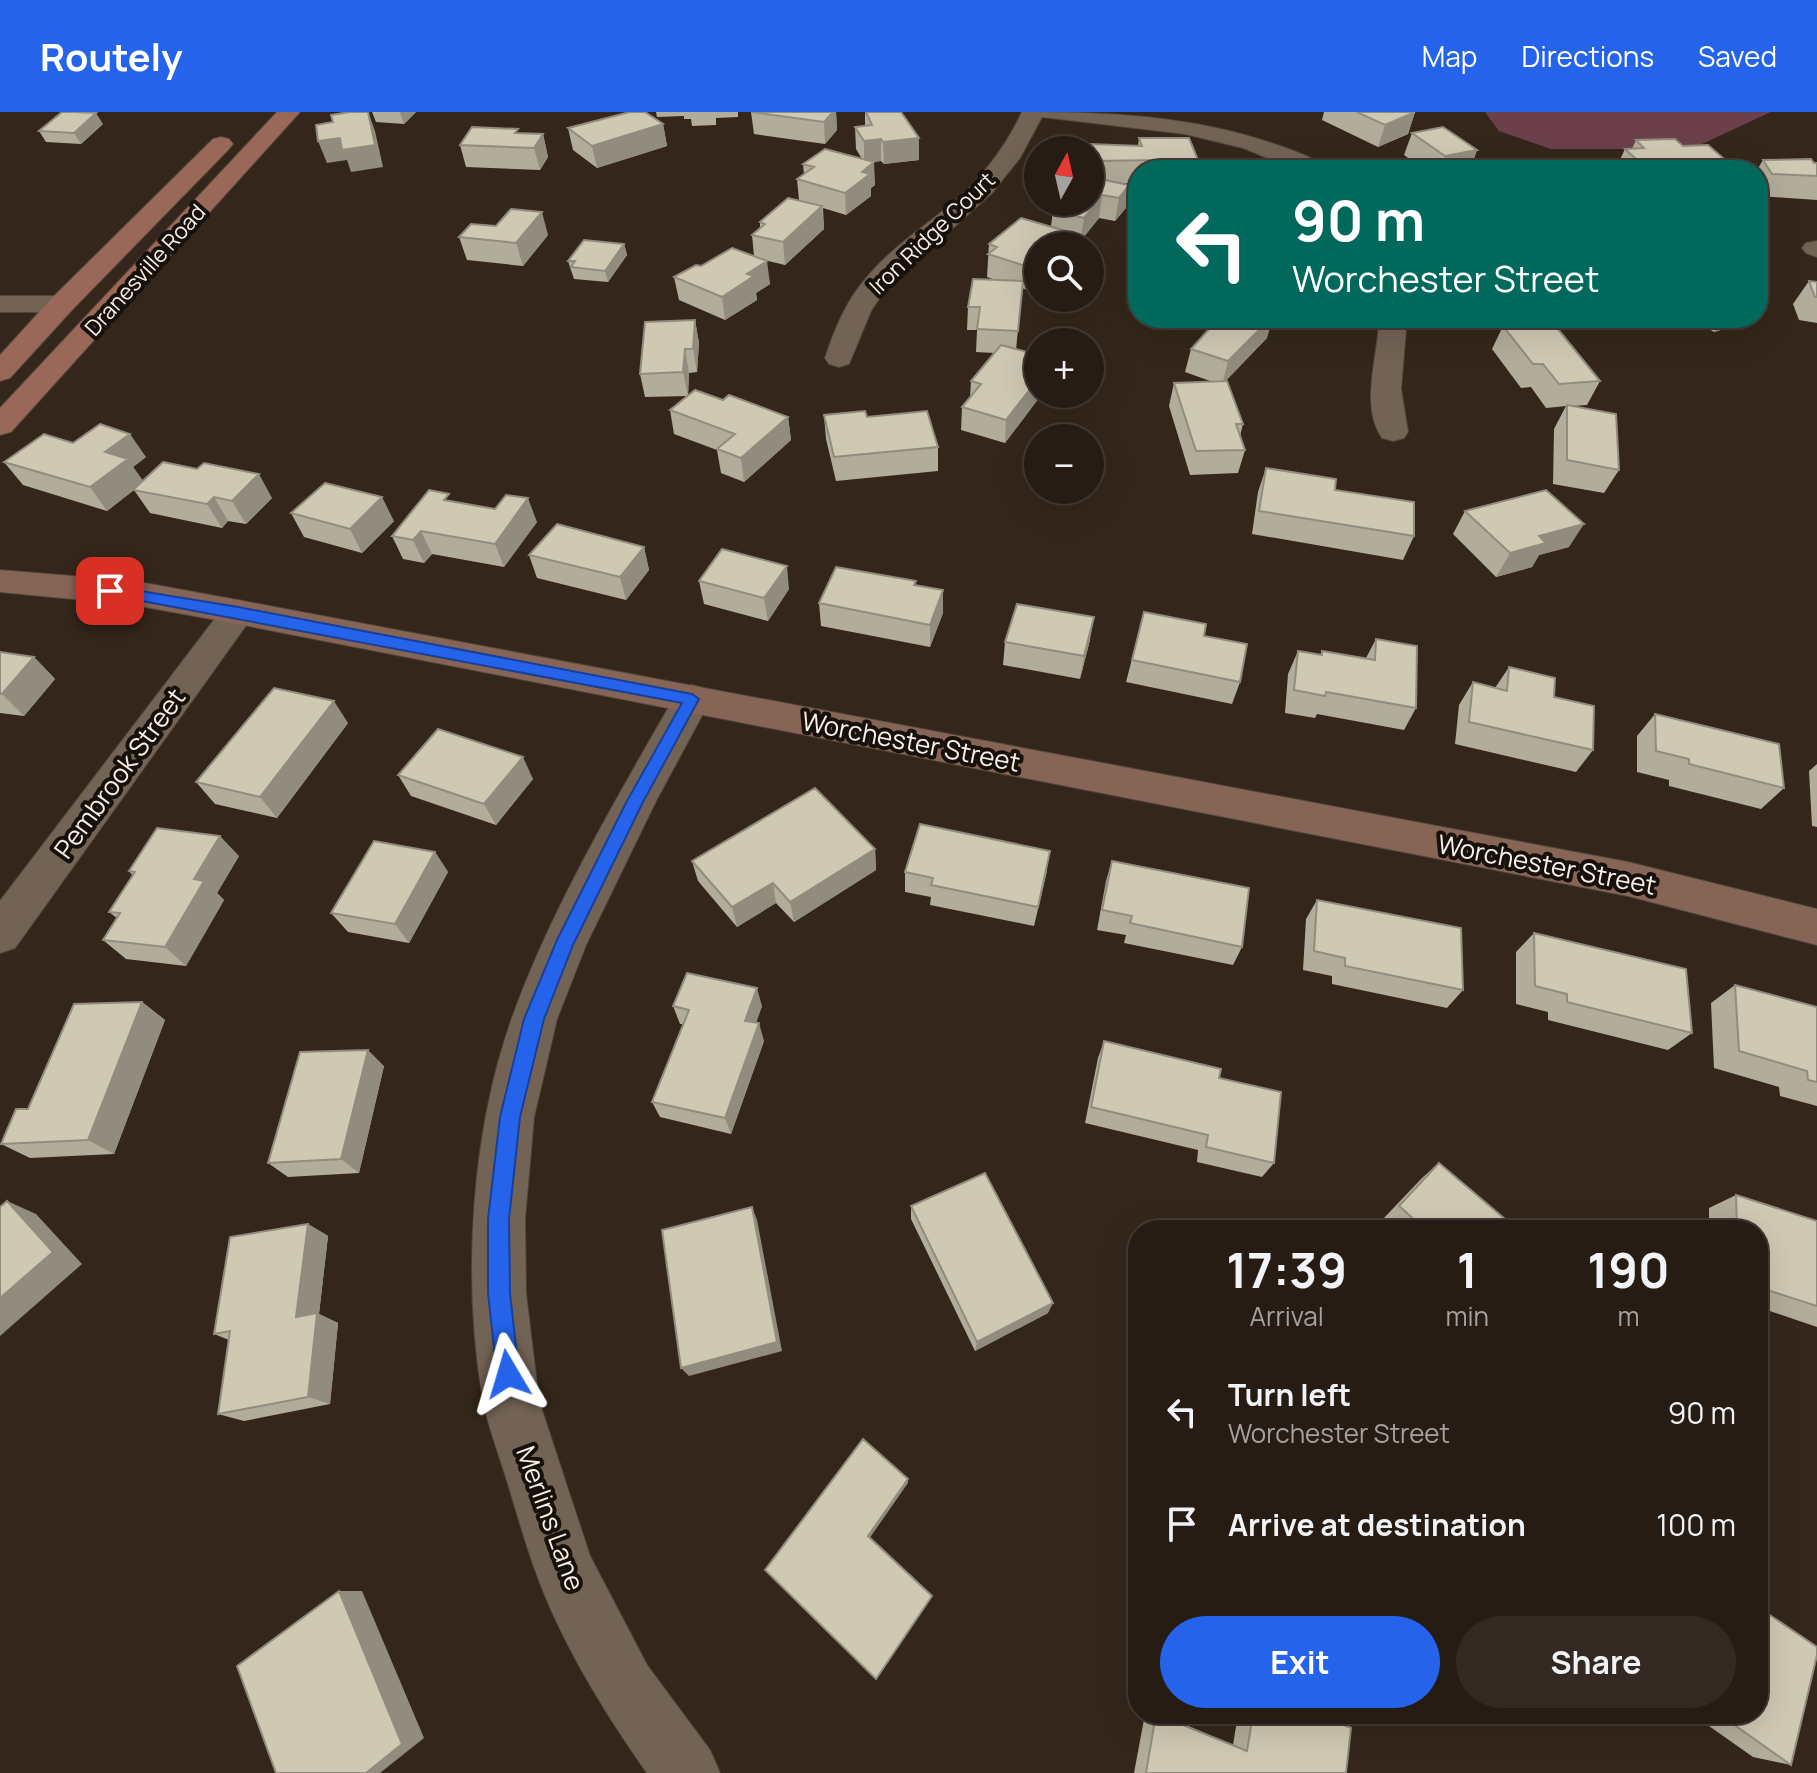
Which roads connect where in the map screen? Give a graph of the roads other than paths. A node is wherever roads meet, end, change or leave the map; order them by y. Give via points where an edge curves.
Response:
1 (289, 112) edge
2 (1033, 112) edge
3 (1049, 112) edge
4 (240, 125) dead end
5 (1294, 160) edge
6 (0, 304) edge
7 (62, 304) junction
8 (1393, 328) edge
9 (839, 358) dead end
10 (0, 372) edge
11 (0, 426) edge
12 (1393, 432) dead end
13 (0, 581) edge
14 (238, 612) junction
15 (692, 699) junction
16 (1817, 927) edge
17 (0, 935) edge
18 (687, 1773) edge

1 - 11 main road, Dranesville Road
2 - 9 street, Iron Ridge Court via 1003,165 974,197 900,258 866,295
3 - 5 street via 1227,135
4 - 7 main road, Dranesville Road
6 - 7 street
7 - 10 main road, Dranesville Road
8 - 12 street via 1384,389
13 - 14 street, Worchester Street via 134,593
14 - 15 street, Worchester Street
14 - 17 street, Pembrook Street
15 - 16 street, Worchester Street via 1628,879
15 - 18 street, Merlins Lane via 570,932 534,1019 510,1117 499,1219 499,1293 511,1401 564,1568 625,1687

